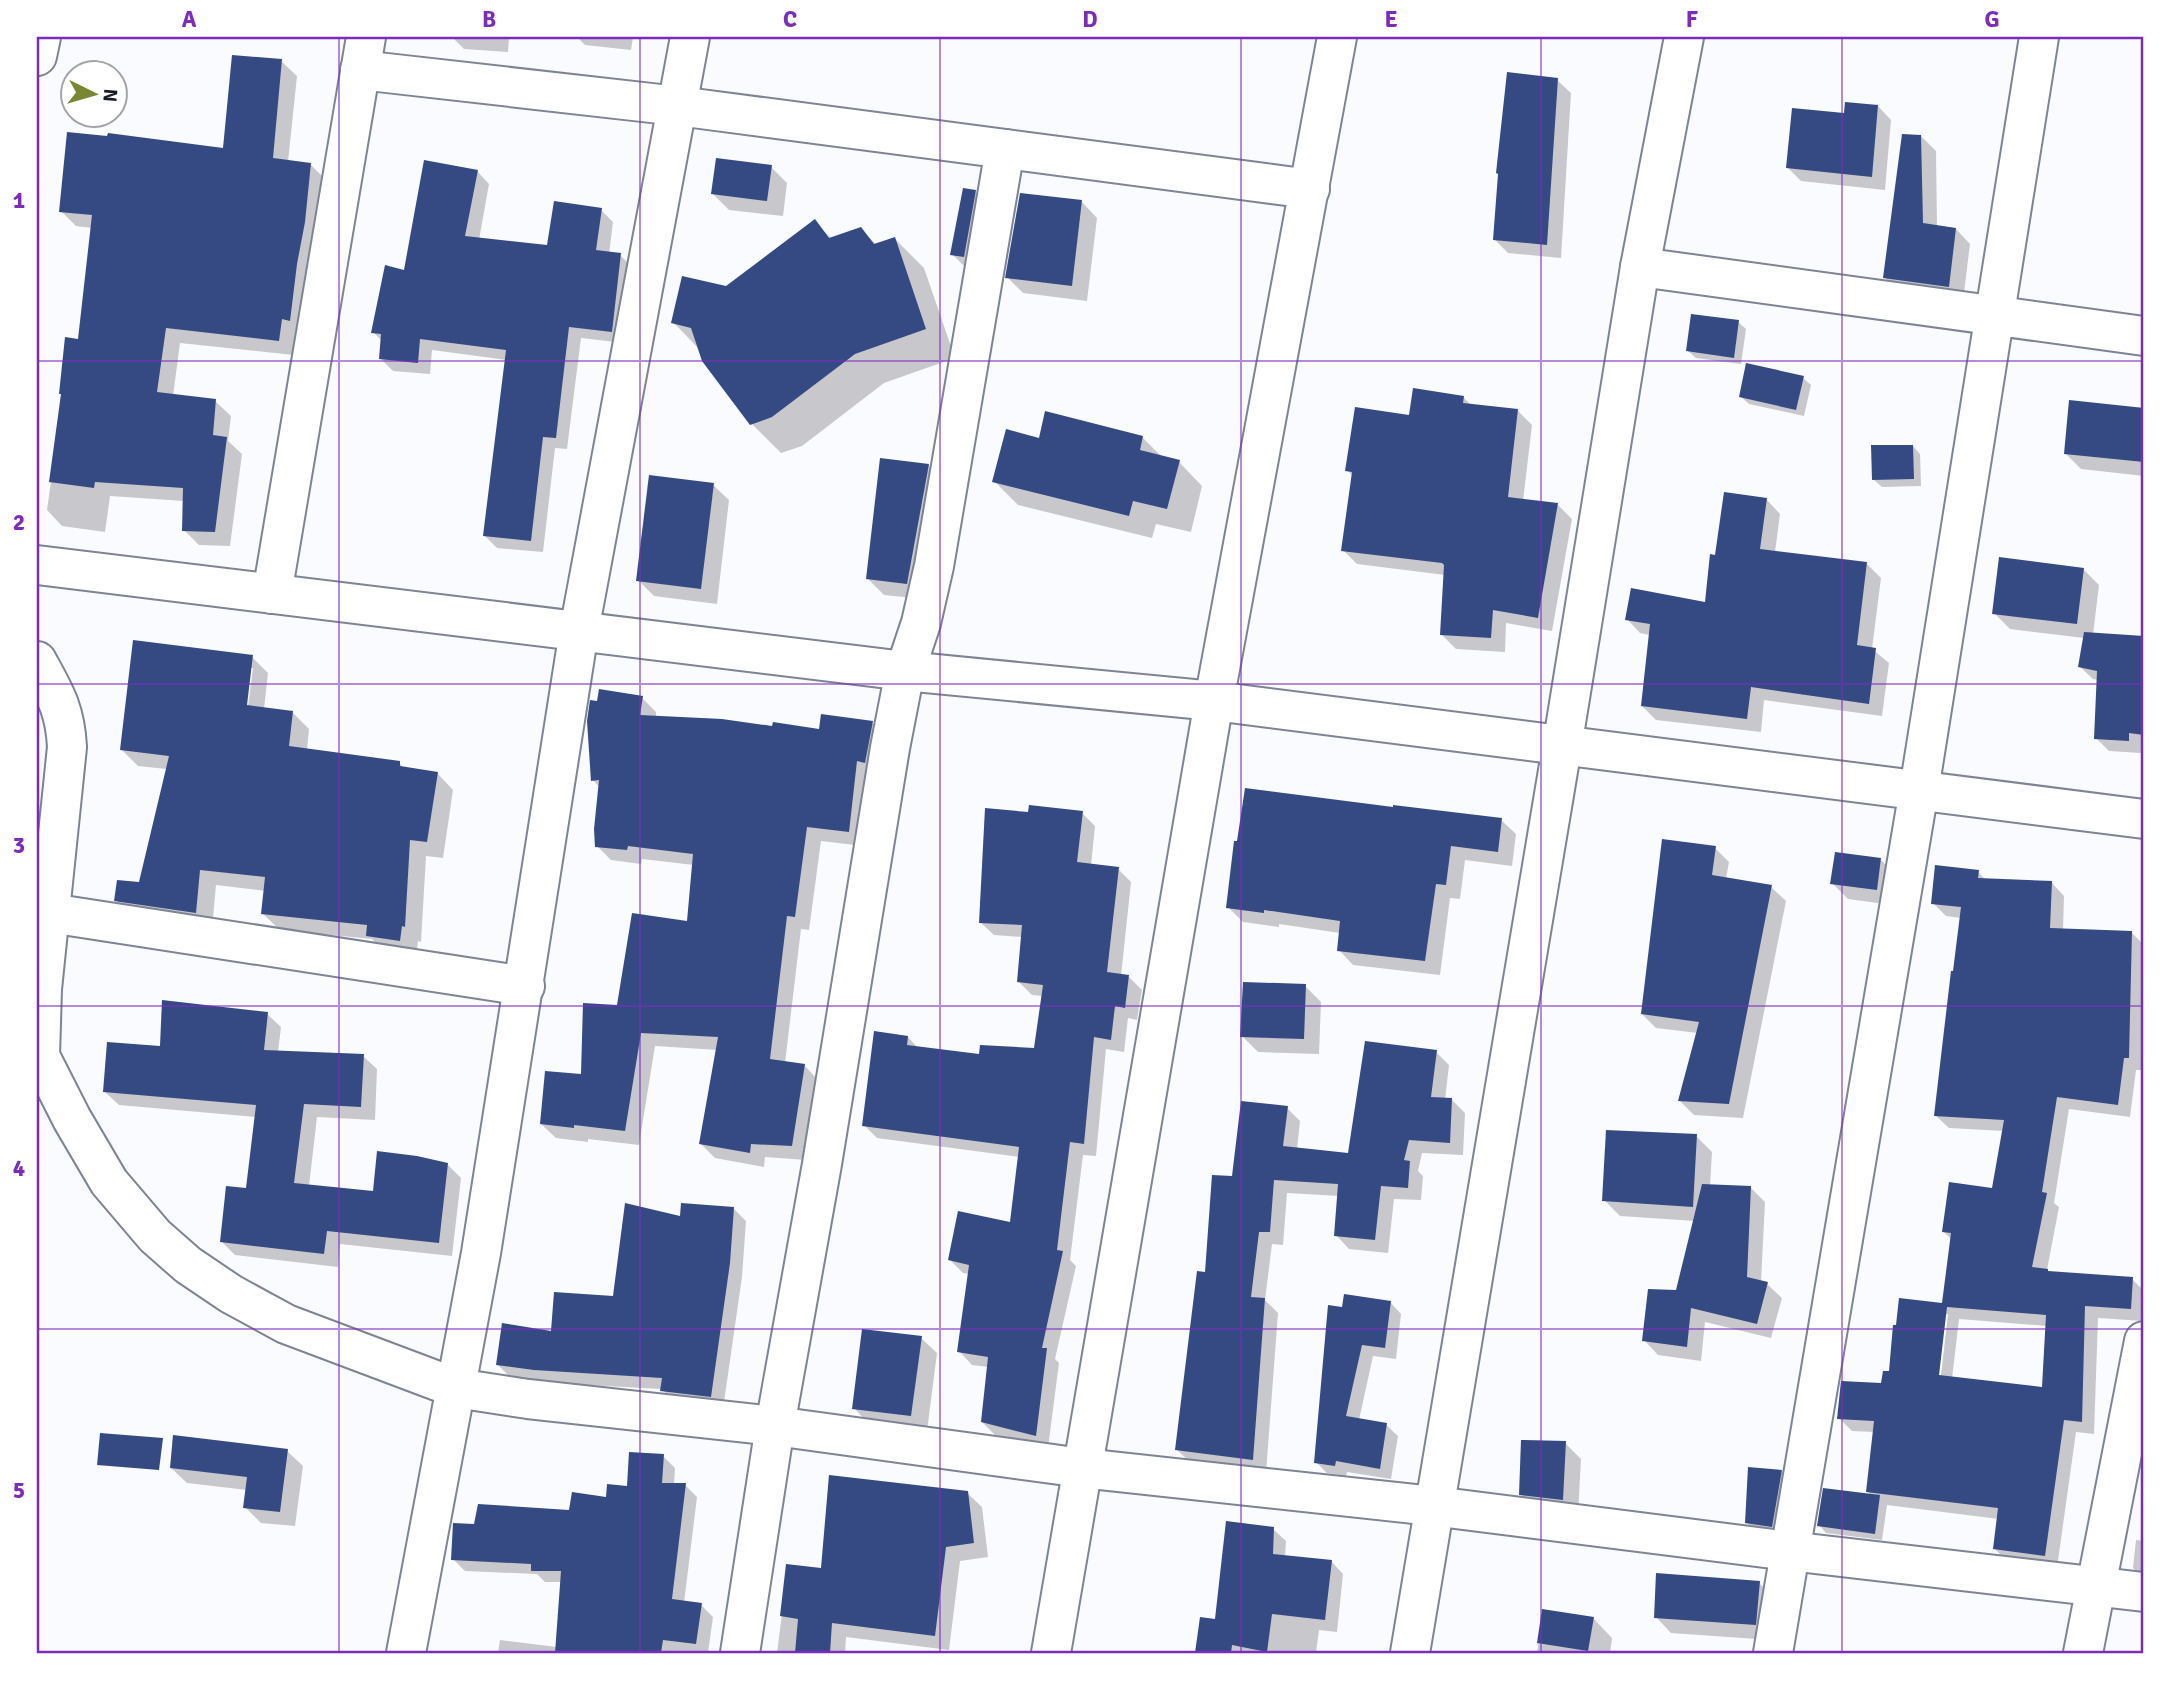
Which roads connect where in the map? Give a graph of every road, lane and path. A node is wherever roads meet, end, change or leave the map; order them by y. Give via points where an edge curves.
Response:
1 (41, 37) edge
2 (690, 37) edge
3 (1337, 37) edge
4 (1684, 37) edge
5 (2039, 37) edge
6 (363, 53) edge
7 (37, 56) edge
8 (678, 106) junction
9 (1004, 149) junction
10 (1310, 189) junction
11 (1640, 267) junction
12 (1993, 316) junction
13 (2144, 336) edge
14 (37, 565) edge
15 (272, 594) junction
16 (579, 631) junction
17 (37, 662) edge
18 (905, 671) junction
19 (1214, 701) junction
20 (1562, 747) junction
21 (1919, 790) junction
22 (2144, 819) edge
23 (44, 912) edge
24 (525, 986) junction
25 (38, 1058) edge
26 (2144, 1341) edge
27 (456, 1388) junction
28 (775, 1426) junction
29 (1082, 1468) junction
30 (1433, 1507) junction
31 (1789, 1551) junction
32 (2098, 1586) junction
33 (2144, 1592) edge
34 (406, 1653) edge
35 (740, 1653) edge
36 (1051, 1653) edge
37 (1410, 1653) edge
38 (1773, 1653) edge
39 (2083, 1653) edge

1 - 7 street
2 - 8 street
3 - 10 street
4 - 11 street
5 - 12 street
6 - 8 street
6 - 15 street
8 - 9 street
8 - 16 street
9 - 10 street
9 - 18 street via 934,566
10 - 19 street
11 - 12 street
11 - 20 street
12 - 13 street
12 - 21 street
14 - 15 street
15 - 16 street
16 - 18 street
16 - 24 street
17 - 23 street via 61,706 66,726
18 - 19 street
18 - 28 street
19 - 20 street
19 - 29 street
20 - 21 street
20 - 30 street
21 - 22 street
21 - 31 street
23 - 24 street
23 - 25 street
24 - 27 street
25 - 27 street via 109,1182 155,1236 188,1265 286,1324
26 - 32 street
27 - 28 street
27 - 34 street
28 - 29 street
28 - 35 street
29 - 30 street
29 - 36 street
30 - 31 street
30 - 37 street
31 - 32 street
31 - 38 street
32 - 33 street
32 - 39 street

